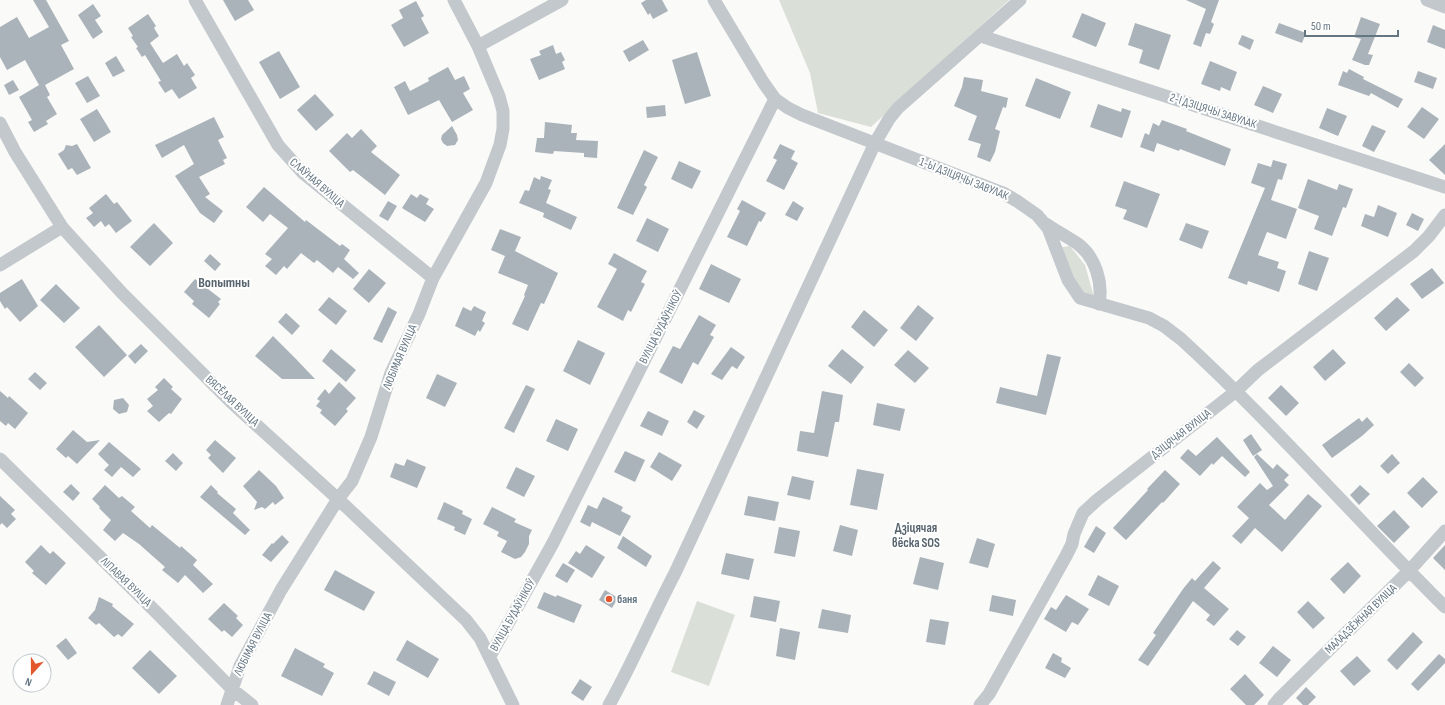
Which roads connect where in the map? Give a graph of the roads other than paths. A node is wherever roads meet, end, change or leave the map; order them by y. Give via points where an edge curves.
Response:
1 (195, 0) edge
2 (454, 0) edge
3 (562, 0) edge
4 (714, 0) edge
5 (1020, 0) edge
6 (1427, 0) edge
7 (1445, 7) edge
8 (981, 36) junction
9 (478, 46) junction
10 (775, 99) junction
11 (0, 123) edge
12 (875, 143) junction
13 (1445, 187) edge
14 (1445, 215) edge
15 (1042, 222) junction
16 (62, 226) junction
17 (0, 265) edge
18 (433, 278) junction
19 (1099, 304) junction
20 (1235, 392) junction
21 (0, 459) edge
22 (338, 499) junction
23 (1445, 531) edge
24 (1409, 572) junction
25 (1445, 607) edge
26 (490, 656) junction
27 (232, 689) junction
28 (227, 705) edge
29 (252, 705) edge
30 (513, 705) edge
31 (609, 705) edge
32 (980, 705) edge
33 (1274, 705) edge

1 - 18 street, СЛАЎНАЯ ВУЛІЦА via 278,145 291,161
2 - 9 street, ЛЮБІМАЯ ВУЛІЦА
3 - 9 street
4 - 10 street
5 - 8 street
6 - 7 street
8 - 12 street via 898,108
8 - 13 street, 2-І ДЗІЦЯЧЫ ЗАВУЛАК
9 - 18 street, ЛЮБІМАЯ ВУЛІЦА via 499,96 504,129 486,183
10 - 12 street, 1-Ы ДЗІЦЯЧЫ ЗАВУЛАК via 802,115
10 - 26 street, ВУЛІЦА БУДАЎНІКОЎ via 553,543
11 - 16 street, ВЯСЁЛАЯ ВУЛІЦА via 15,152
12 - 15 street, 1-Ы ДЗІЦЯЧЫ ЗАВУЛАК via 1003,193 1037,215
12 - 31 street via 675,573
14 - 20 street, ДЗІЦЯЧАЯ ВУЛІЦА via 1414,251 1258,370
15 - 19 street, 1-Ы ДЗІЦЯЧЫ ЗАВУЛАК via 1048,228 1068,280 1080,298
15 - 19 street via 1079,245 1091,259 1099,279
16 - 17 street
16 - 22 street, ВЯСЁЛАЯ ВУЛІЦА via 121,292 231,402
18 - 22 street, ЛЮБІМАЯ ВУЛІЦА via 391,373 371,437 352,481
19 - 20 street, 1-Ы ДЗІЦЯЧЫ ЗАВУЛАК via 1150,318 1164,326 1181,339
20 - 24 street, 1-Ы ДЗІЦЯЧЫ ЗАВУЛАК via 1323,480
20 - 32 street, ДЗІЦЯЧАЯ ВУЛІЦА via 1083,513 1072,544 1048,590 989,694
21 - 27 street, ЛІПАВАЯ ВУЛІЦА
22 - 26 street, ВЯСЁЛАЯ ВУЛІЦА via 466,620
22 - 27 street, ЛЮБІМАЯ ВУЛІЦА via 281,590 240,666
23 - 24 street, МАЛАДЗЁЖНАЯ ВУЛІЦА
24 - 25 street, 1-Ы ДЗІЦЯЧЫ ЗАВУЛАК
24 - 33 street, МАЛАДЗЁЖНАЯ ВУЛІЦА
26 - 30 street, ВЯСЁЛАЯ ВУЛІЦА
27 - 28 street, ЛЮБІМАЯ ВУЛІЦА
27 - 29 street, ЛІПАВАЯ ВУЛІЦА

